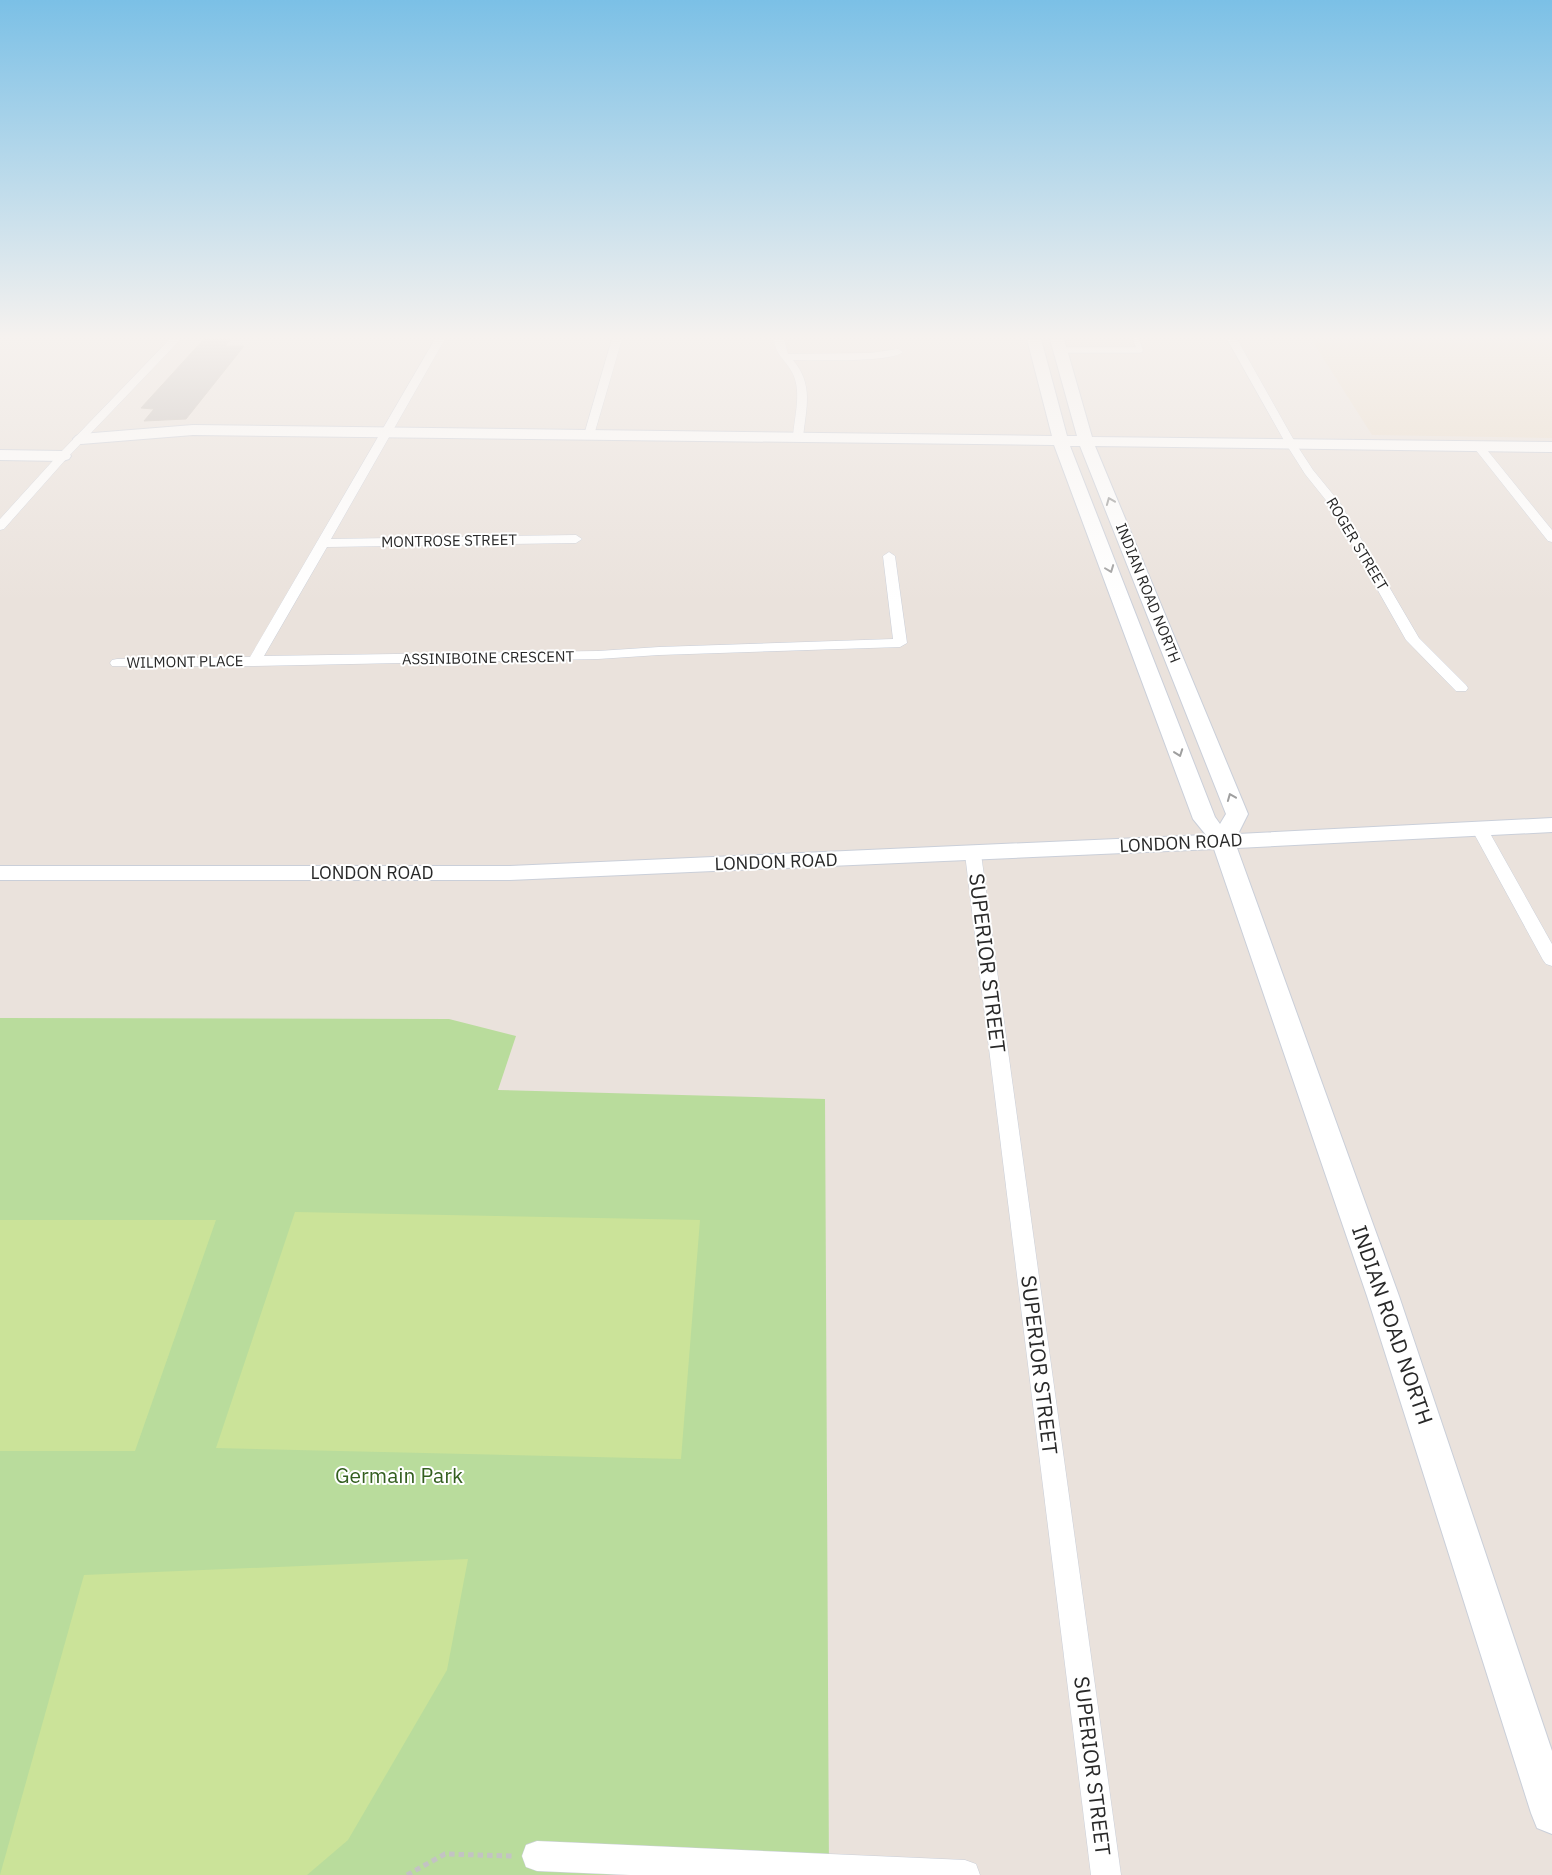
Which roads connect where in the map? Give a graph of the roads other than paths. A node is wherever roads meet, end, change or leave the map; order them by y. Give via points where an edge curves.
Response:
1 (92, 426) edge
2 (392, 426) edge
3 (591, 426) edge
4 (799, 426) edge
5 (1057, 426) edge
6 (1082, 426) edge
7 (1281, 426) edge
8 (388, 432) junction
9 (589, 435) junction
10 (798, 438) junction
11 (80, 439) junction
12 (1061, 442) junction
13 (1086, 442) junction
14 (1291, 444) junction
15 (1479, 446) junction
16 (1552, 447) edge
17 (0, 455) edge
18 (63, 456) junction
19 (0, 526) edge
20 (1552, 538) edge
21 (576, 539) dead end
22 (322, 543) junction
23 (890, 556) dead end
24 (254, 662) junction
25 (117, 663) dead end
26 (1460, 688) dead end
27 (1552, 825) edge
28 (1479, 828) junction
29 (1223, 841) junction
30 (973, 854) junction
31 (0, 873) edge
32 (1552, 960) edge
33 (1552, 1813) edge
34 (537, 1856) road end
35 (965, 1875) edge
36 (1106, 1875) edge

1 - 11 street
2 - 8 street
3 - 9 street
4 - 10 street
5 - 12 main road, INDIAN ROAD NORTH
6 - 13 main road, INDIAN ROAD NORTH
7 - 14 street, ROGER STREET
8 - 9 main road
8 - 11 main road via 192,430
8 - 22 street
9 - 10 main road
10 - 12 main road
11 - 18 street
12 - 13 main road
12 -> 29 main road, INDIAN ROAD NORTH via 1204,819
13 - 14 main road
29 -> 13 main road, INDIAN ROAD NORTH via 1238,814
14 - 15 main road
14 - 26 street, ROGER STREET via 1334,503 1413,640
15 - 16 main road
15 - 20 street
17 - 18 main road
18 - 19 street
21 - 22 street, MONTROSE STREET
22 - 24 street
23 - 24 street, ASSINIBOINE CRESCENT via 900,643 598,655
24 - 25 street, WILMONT PLACE
27 - 28 main road, LONDON ROAD
28 - 29 main road, LONDON ROAD
28 - 32 street
29 - 30 main road, LONDON ROAD
29 - 33 main road, INDIAN ROAD NORTH via 1383,1296
30 - 31 main road, LONDON ROAD via 510,872
30 - 36 street, SUPERIOR STREET
34 - 35 street

